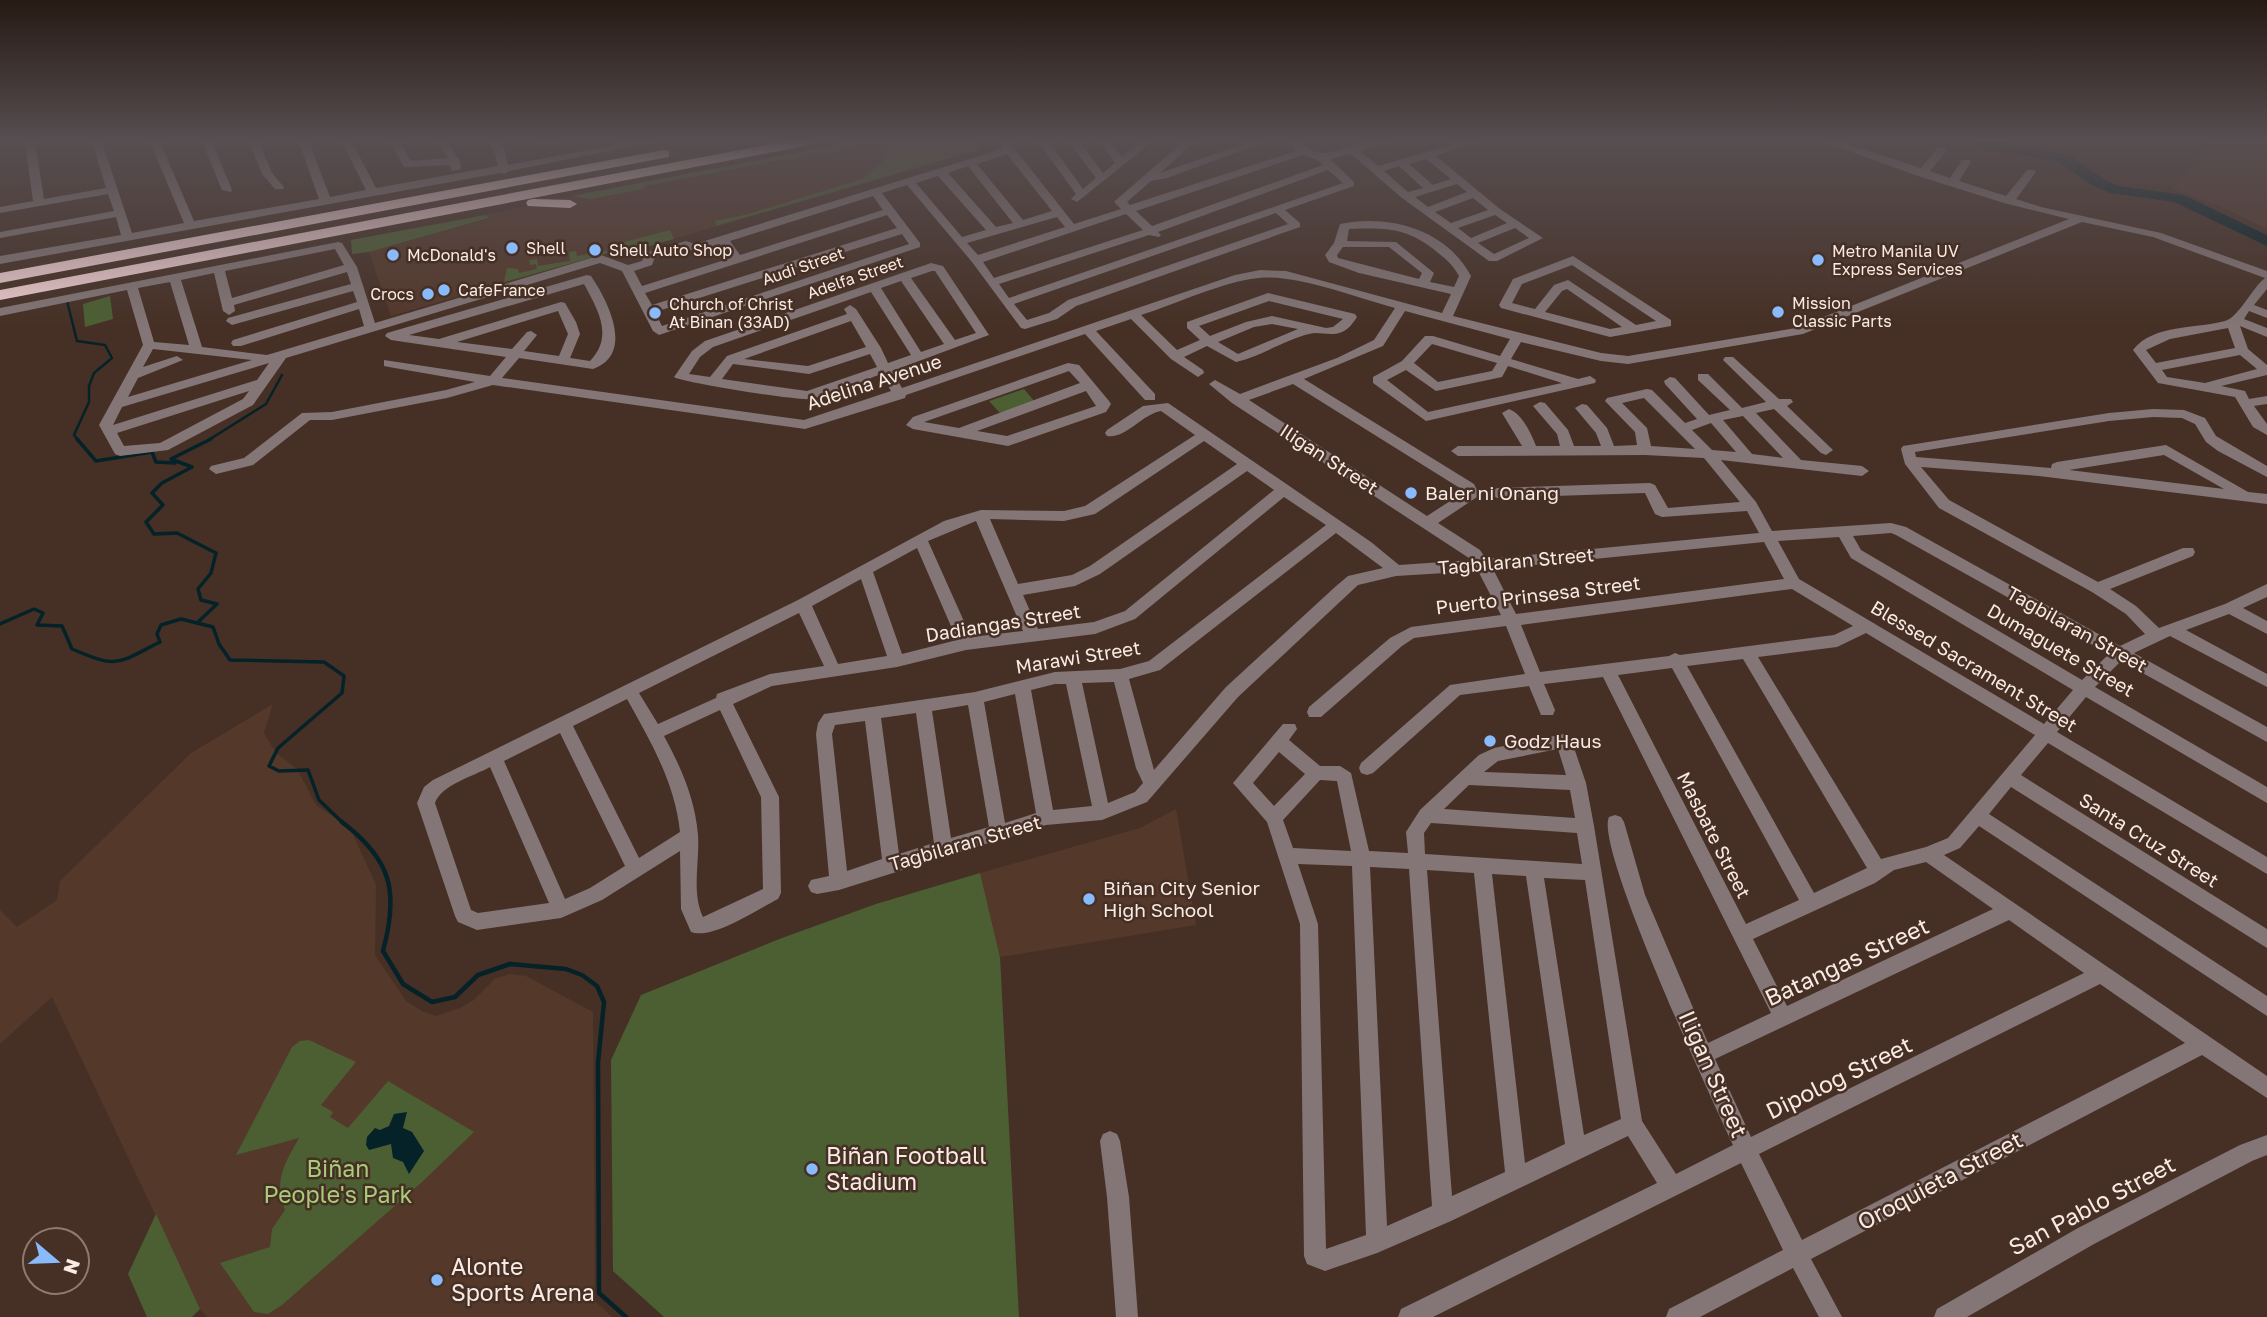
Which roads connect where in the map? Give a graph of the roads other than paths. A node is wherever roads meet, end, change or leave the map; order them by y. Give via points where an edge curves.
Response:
1 (35, 203) edge
2 (116, 203) edge
3 (181, 203) edge
4 (318, 203) edge
5 (399, 203) edge
6 (482, 203) edge
7 (527, 203) edge
8 (548, 203) edge
9 (841, 203) edge
10 (884, 203) edge
11 (928, 203) edge
12 (969, 203) edge
13 (1003, 203) edge
14 (1052, 203) edge
15 (1121, 203) edge
16 (1148, 203) edge
17 (1220, 203) edge
18 (1293, 203) edge
19 (1416, 203) edge
20 (1447, 203) edge
21 (1487, 203) edge
22 (2018, 203) edge
23 (569, 204) dead end
24 (0, 209) edge
25 (1277, 209) junction
26 (890, 211) junction
27 (1128, 211) junction
28 (1427, 211) junction
29 (1496, 211) junction
30 (1059, 213) junction
31 (120, 214) junction
32 (416, 216) junction
33 (2080, 219) junction
34 (1020, 224) junction
35 (1515, 224) junction
36 (191, 227) junction
37 (1450, 227) junction
38 (904, 230) junction
39 (1073, 230) junction
40 (993, 231) junction
41 (1150, 231) junction
42 (0, 235) edge
43 (128, 237) junction
44 (723, 239) junction
45 (960, 241) junction
46 (1471, 242) junction
47 (1340, 244) junction
48 (1168, 246) junction
49 (0, 260) edge
50 (738, 260) junction
51 (976, 260) junction
52 (302, 266) junction
53 (351, 267) junction
54 (219, 269) junction
55 (627, 269) junction
56 (1363, 271) junction
57 (2267, 275) edge
58 (261, 277) junction
59 (904, 277) junction
60 (0, 278) edge
61 (175, 278) junction
62 (2267, 281) edge
63 (991, 283) junction
64 (1423, 284) junction
65 (357, 286) junction
66 (132, 287) junction
67 (874, 287) junction
68 (638, 291) junction
69 (1353, 291) junction
70 (1459, 292) junction
71 (0, 295) edge
72 (844, 298) junction
73 (227, 303) junction
74 (1006, 303) junction
75 (363, 304) junction
76 (1402, 306) junction
77 (2246, 306) junction
78 (648, 310) junction
79 (0, 312) edge
80 (1133, 314) junction
81 (1537, 314) junction
82 (2267, 314) edge
83 (855, 316) junction
84 (1446, 318) junction
85 (232, 321) junction
86 (2234, 322) junction
87 (1577, 326) junction
88 (372, 328) junction
89 (1310, 329) junction
90 (1088, 330) junction
91 (1635, 330) junction
92 (2267, 333) edge
93 (531, 335) dead end
94 (1517, 337) junction
95 (1209, 342) junction
96 (436, 344) junction
97 (149, 345) junction
98 (952, 346) junction
99 (875, 348) junction
100 (196, 349) junction
101 (239, 349) junction
102 (1570, 349) junction
103 (2242, 351) junction
104 (282, 354) junction
105 (513, 355) junction
106 (1175, 356) junction
107 (267, 358) junction
108 (918, 358) junction
109 (732, 359) junction
110 (177, 360) dead end
111 (1505, 360) junction
112 (1729, 360) dead end
113 (561, 362) junction
114 (389, 363) dead end
115 (1407, 363) junction
116 (2152, 368) junction
117 (886, 370) junction
118 (2267, 371) edge
119 (1198, 373) dead end
120 (134, 375) junction
121 (995, 377) junction
122 (1703, 377) dead end
123 (1294, 379) junction
124 (1670, 380) dead end
125 (494, 382) junction
126 (261, 383) junction
127 (713, 383) junction
128 (1215, 384) dead end
129 (1088, 385) junction
130 (2205, 387) junction
131 (900, 395) junction
132 (1237, 400) junction
133 (2267, 400) edge
134 (1154, 401) junction
135 (1784, 402) junction
136 (2248, 403) junction
137 (119, 404) junction
138 (1540, 406) dead end
139 (1582, 408) dead end
140 (1742, 411) junction
141 (1509, 413) dead end
142 (1710, 419) junction
143 (1683, 429) junction
144 (109, 431) junction
145 (2267, 431) edge
146 (1112, 433) dead end
147 (958, 434) junction
148 (1204, 435) junction
149 (1568, 448) junction
150 (1530, 449) junction
151 (1609, 449) junction
152 (1645, 450) junction
153 (1826, 450) dead end
154 (1458, 451) dead end
155 (1708, 454) junction
156 (1748, 458) junction
157 (1910, 460) junction
158 (1247, 464) junction
159 (1797, 464) junction
160 (216, 469) dead end
161 (1862, 471) dead end
162 (2039, 471) junction
163 (2267, 472) edge
164 (1283, 490) junction
165 (1497, 493) dead end
166 (2247, 496) junction
167 (2267, 499) edge
168 (1751, 506) junction
169 (981, 515) junction
170 (1428, 522) junction
171 (1336, 526) junction
172 (1843, 531) junction
173 (1767, 537) junction
174 (920, 540) junction
175 (2188, 552) dead end
176 (1483, 565) junction
177 (865, 569) junction
178 (1396, 570) junction
179 (1794, 583) junction
180 (2097, 588) junction
181 (2267, 590) edge
182 (1013, 591) junction
183 (803, 604) junction
184 (2230, 608) junction
185 (1510, 621) junction
186 (1866, 626) junction
187 (2267, 628) edge
188 (2163, 632) junction
189 (1032, 636) junction
190 (966, 644) junction
191 (1746, 652) junction
192 (2120, 653) junction
193 (1675, 659) junction
194 (897, 661) junction
195 (833, 669) junction
196 (1607, 669) junction
197 (1120, 676) junction
198 (1073, 677) junction
199 (1533, 679) junction
200 (2267, 681) edge
201 (1022, 687) junction
202 (2084, 688) junction
203 (629, 689) junction
204 (975, 698) junction
205 (723, 699) junction
206 (923, 708) junction
207 (1546, 710) dead end
208 (1315, 712) dead end
209 (873, 713) junction
210 (563, 723) junction
211 (654, 733) junction
212 (2046, 733) junction
213 (2267, 735) edge
214 (494, 757) junction
215 (1367, 768) dead end
216 (1316, 773) junction
217 (2010, 777) junction
218 (1465, 778) junction
219 (1152, 783) junction
220 (1577, 783) junction
221 (2267, 796) edge
222 (1102, 813) junction
223 (1426, 815) junction
224 (1978, 816) junction
225 (1046, 818) junction
226 (1274, 818) junction
227 (1615, 822) dead end
228 (1585, 826) junction
229 (998, 831) junction
230 (689, 836) junction
231 (944, 848) junction
232 (1928, 854) junction
233 (1289, 856) junction
234 (1361, 858) junction
235 (1416, 861) junction
236 (891, 864) junction
237 (1482, 865) junction
238 (2267, 866) edge
239 (1534, 869) junction
240 (1877, 869) junction
241 (636, 870) junction
242 (1592, 873) junction
243 (839, 882) junction
244 (817, 886) dead end
245 (1810, 902) junction
246 (561, 910) junction
247 (2011, 910) junction
248 (1741, 935) junction
249 (2267, 939) edge
250 (2101, 974) junction
251 (2267, 1007) edge
252 (1784, 1019) junction
253 (2202, 1044) junction
254 (1703, 1055) junction
255 (2267, 1088) edge
256 (1632, 1124) junction
257 (1110, 1141) dead end
258 (2267, 1145) edge
259 (1576, 1149) junction
260 (1747, 1150) junction
261 (1516, 1176) junction
262 (1671, 1186) junction
263 (1443, 1213) junction
264 (1377, 1242) junction
265 (1796, 1256) junction
266 (1127, 1317) edge
267 (1409, 1317) edge
268 (1677, 1317) edge
269 (1831, 1317) edge
270 (1945, 1317) edge

1 - 24 street
2 - 31 street
3 - 36 street
4 - 36 street
5 - 60 highway
6 - 32 highway
7 - 32 highway
8 - 23 highway
9 - 44 street
10 - 26 street
11 - 45 street
12 - 40 street
13 - 34 street
14 - 30 street
15 - 27 street
16 - 27 street
17 - 41 street
18 - 25 street
19 - 28 street
20 - 28 street
21 - 29 street
22 - 33 street
25 - 48 street
25 - 74 street via 1296,225 1072,303 1053,316 1025,325
26 - 38 street
26 - 50 street
27 - 39 street
27 - 41 street
28 - 37 street
29 - 35 street
29 - 37 street
30 - 34 street
30 - 39 street
31 - 42 street
31 - 43 street
32 - 71 highway
33 - 57 street via 2157,235
33 - 102 street, Adelina Avenue via 1799,331 1628,360
34 - 40 street
35 - 46 street
35 - 46 street via 1536,239 1493,259
36 - 43 street
37 - 46 street
38 - 78 street
38 - 78 street, Audi Street via 916,245 659,331
39 - 51 street
40 - 45 street
41 - 48 street
41 - 63 street
43 - 49 street
44 - 50 street
44 - 55 street via 649,255 648,262
45 - 51 street
47 - 56 street via 1331,255 1333,260
47 - 64 street via 1392,244 1425,269 1428,273
47 - 70 street via 1344,226 1411,228 1460,266 1465,276
48 - 74 street
50 - 68 street
51 - 63 street
52 - 53 street
52 - 53 street via 338,245
52 - 58 street
52 - 58 street
53 - 65 street
54 - 58 street
54 - 61 street
54 - 73 street
55 - 68 street
55 - 88 street via 601,259
56 - 64 street
56 - 69 street
58 - 73 street
59 - 67 street, Adelfa Street
59 - 98 street
59 - 98 street, Adelfa Street via 935,267 983,333
61 - 66 street
61 - 100 street
62 - 77 street
63 - 74 street
64 - 70 street
65 - 75 street
65 - 85 street
66 - 79 street
66 - 97 street
67 - 72 street, Adelfa Street
67 - 108 street
68 - 78 street
69 - 76 street, Adelina Avenue
69 - 80 street, Adelina Avenue via 1286,275 1260,274
70 - 84 street
72 - 83 street
72 - 127 street, Adelfa Street via 709,344 680,377
73 - 85 street
75 - 88 street
75 - 101 street
76 - 84 street, Adelina Avenue
76 - 123 street via 1379,343
77 - 82 street
77 - 86 street
80 - 90 street, Adelina Avenue
80 - 106 street
81 - 87 street
81 - 91 street via 1558,288 1568,284
81 - 91 street via 1505,305 1517,282 1573,260 1667,323
83 - 99 street
83 - 109 street
84 - 94 street, Adelina Avenue
85 - 101 street
86 - 92 street
86 - 103 street
86 - 116 street via 2143,343 2139,350
87 - 91 street via 1611,333
87 - 102 street
88 - 104 street
89 - 95 street via 1272,320
89 - 95 street via 1236,358
89 - 95 street via 1336,331 1351,317 1268,297 1195,321 1191,325
90 - 121 street, Adelina Avenue
90 - 134 street
93 - 105 street
94 - 102 street, Adelina Avenue
94 - 111 street
95 - 106 street
96 - 105 street
96 - 113 street via 561,306 575,338
96 - 113 street via 391,337 587,279 611,327 611,337 593,365
97 - 100 street
97 - 120 street
98 - 108 street
99 - 109 street via 809,370
99 - 117 street
100 - 101 street
101 - 107 street
103 - 116 street
103 - 118 street
104 - 107 street
104 - 126 street
105 - 113 street
105 - 125 street
106 - 119 street
107 - 137 street
108 - 117 street
109 - 127 street
110 - 120 street
111 - 115 street via 1429,339
111 - 115 street via 1497,374 1436,387
111 - 115 street via 1584,381 1426,417 1378,380
112 - 135 street
114 - 125 street, Adelina Avenue
116 - 130 street via 2163,380
117 - 127 street via 801,395
117 - 131 street
118 - 130 street
120 - 137 street
121 - 129 street via 1068,367
121 - 131 street, Adelina Avenue
121 - 147 street via 913,425
122 - 140 street
123 - 132 street
123 - 170 street via 1469,487 1472,494
124 - 142 street
125 - 131 street, Adelina Avenue via 792,424 819,422
125 - 160 street via 332,416 307,416 252,460
126 - 144 street
126 - 144 street via 248,402 163,447 120,451
128 - 132 street, Iligan Street
129 - 147 street
129 - 147 street via 1104,404 1101,409 1015,440
130 - 136 street via 2240,394
132 - 170 street, Iligan Street
133 - 136 street
134 - 146 street
134 - 148 street
135 - 140 street
135 - 153 street
136 - 145 street via 2258,424
137 - 144 street via 106,425
138 - 149 street via 1563,433
139 - 151 street via 1602,431
140 - 142 street
140 - 159 street
141 - 150 street
142 - 143 street
142 - 156 street
143 - 152 street via 1647,393 1612,401 1642,431
143 - 155 street
148 - 158 street
148 - 169 street via 1075,516
149 - 150 street
149 - 151 street
150 - 154 street
151 - 152 street
152 - 155 street
155 - 156 street
155 - 168 street, Blessed Sacrament Street
156 - 159 street
157 - 162 street
157 - 163 street via 1908,449 2153,413 2193,416 2211,439
157 - 180 street via 1944,504
158 - 164 street
158 - 182 street via 1095,570 1075,580
159 - 161 street
162 - 166 street
162 - 166 street via 2166,450
164 - 171 street
164 - 189 street, Dadiangas Street via 1129,615 1095,628
165 - 168 street via 1650,488 1660,510 1667,513
166 - 167 street
168 - 173 street, Blessed Sacrament Street
169 - 174 street via 959,520
169 - 182 street
170 - 176 street, Iligan Street via 1475,554
171 - 178 street
171 - 197 street, Marawi Street via 1154,666
172 - 173 street, Tagbilaran Street
172 - 192 street, Tagbilaran Street via 1901,531
172 - 202 street, Dumaguete Street via 1856,554
173 - 176 street, Tagbilaran Street
173 - 179 street, Blessed Sacrament Street
174 - 177 street
174 - 190 street
175 - 180 street
176 - 178 street, Tagbilaran Street
176 - 185 street, Iligan Street
177 - 183 street
177 - 194 street
178 - 219 street, Tagbilaran Street via 1353,580 1340,591 1240,683
179 - 185 street, Puerto Prinsesa Street
179 - 186 street, Blessed Sacrament Street
180 - 188 street
181 - 184 street
182 - 189 street
183 - 195 street
183 - 203 street
184 - 187 street
184 - 188 street
185 - 199 street, Iligan Street
185 - 208 street, Puerto Prinsesa Street via 1411,633
186 - 191 street via 1837,641
186 - 212 street, Blessed Sacrament Street
188 - 192 street
188 - 200 street
189 - 190 street, Dadiangas Street
190 - 194 street, Dadiangas Street
191 - 193 street
191 - 240 street
192 - 202 street
192 - 213 street, Tagbilaran Street
193 - 196 street
193 - 245 street
194 - 195 street, Dadiangas Street
195 - 205 street, Dadiangas Street via 770,680
196 - 199 street
196 - 248 street, Masbate Street
197 - 198 street, Marawi Street
197 - 219 street
198 - 201 street, Marawi Street
198 - 222 street
199 - 207 street, Iligan Street
199 - 215 street via 1456,689
201 - 204 street, Marawi Street
201 - 225 street
202 - 212 street
202 - 221 street, Dumaguete Street
203 - 210 street
203 - 211 street
204 - 206 street, Marawi Street
204 - 229 street
205 - 211 street, Dadiangas Street
205 - 230 street via 770,797 772,893 698,926 692,921 688,885
206 - 209 street, Marawi Street
206 - 231 street
209 - 236 street
209 - 243 street, Marawi Street via 836,717 826,723
210 - 214 street
210 - 241 street
211 - 230 street via 685,797
212 - 217 street
212 - 238 street, Blessed Sacrament Street
214 - 246 street
214 - 246 street via 439,785 426,803 464,916 477,922
216 - 226 street
216 - 226 street via 1284,735 1242,783
216 - 234 street via 1340,773 1345,779
217 - 224 street
217 - 249 street, Santa Cruz Street
218 - 220 street
218 - 220 street via 1494,755 1564,741
218 - 223 street
219 - 222 street, Tagbilaran Street via 1141,797
220 - 228 street
222 - 225 street, Tagbilaran Street
223 - 228 street
223 - 235 street via 1415,832
224 - 232 street via 1954,843
224 - 251 street
225 - 229 street, Tagbilaran Street
226 - 233 street
227 - 254 street, Iligan Street via 1629,881
228 - 242 street
229 - 231 street, Tagbilaran Street
230 - 241 street
231 - 236 street, Tagbilaran Street
232 - 240 street
232 - 247 street
233 - 234 street
233 - 264 street via 1309,924 1315,1256 1325,1259
234 - 235 street
234 - 264 street
235 - 237 street
235 - 263 street
236 - 243 street, Tagbilaran Street
237 - 239 street
237 - 261 street
239 - 242 street
239 - 259 street
240 - 245 street via 1869,877
241 - 246 street
242 - 256 street
243 - 244 street, Tagbilaran Street
245 - 248 street
247 - 250 street
247 - 252 street, Batangas Street
248 - 252 street, Masbate Street
250 - 253 street
250 - 260 street, Dipolog Street
252 - 254 street, Batangas Street
253 - 255 street
253 - 265 street, Oroquieta Street
254 - 260 street, Iligan Street
256 - 259 street
256 - 262 street
257 - 266 street
258 - 270 street, San Pablo Street via 2086,1237
259 - 261 street
260 - 262 street, Dipolog Street
260 - 265 street, Iligan Street
261 - 263 street
262 - 267 street, Dipolog Street
263 - 264 street
265 - 268 street, Oroquieta Street
265 - 269 street, Iligan Street

